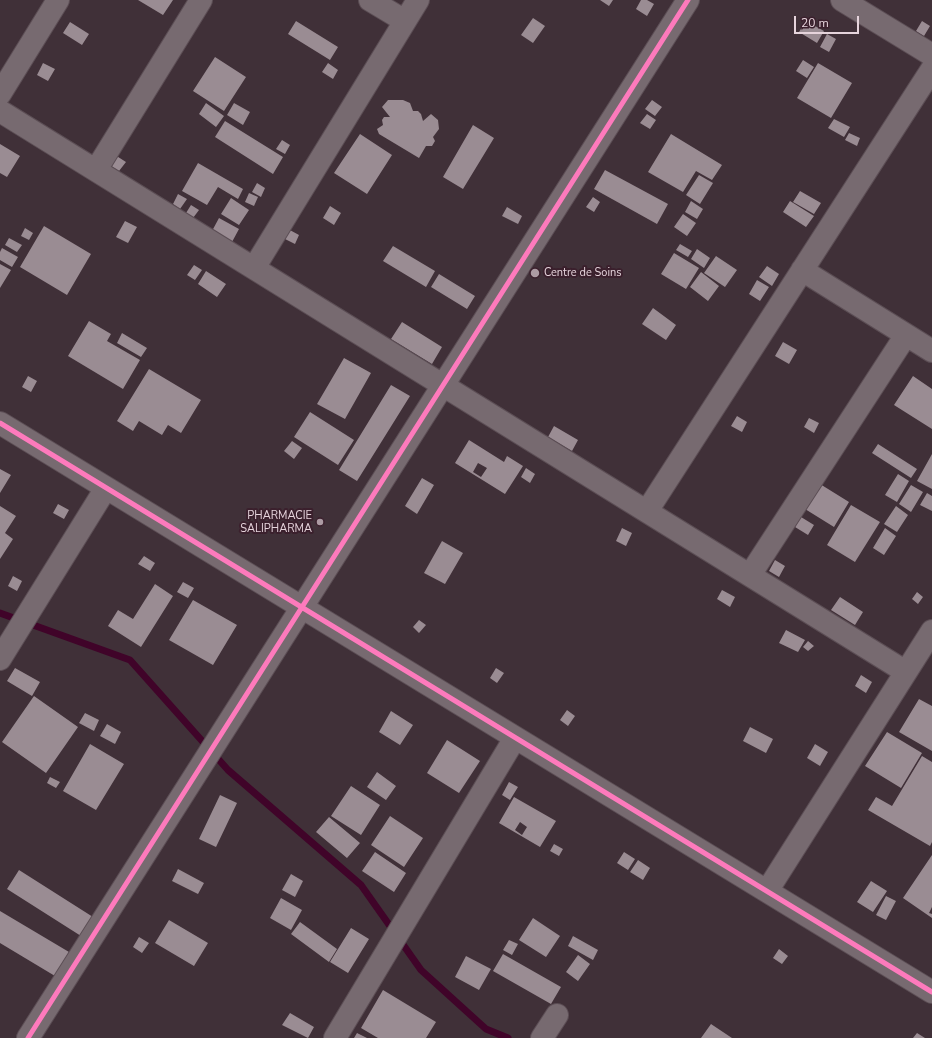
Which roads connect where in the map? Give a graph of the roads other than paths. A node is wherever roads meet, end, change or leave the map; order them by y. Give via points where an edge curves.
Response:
1 (58, 0) edge
2 (201, 0) edge
3 (370, 0) edge
4 (418, 0) edge
5 (688, 0) edge
6 (842, 0) edge
7 (405, 21) junction
8 (932, 55) edge
9 (932, 69) edge
10 (0, 94) edge
11 (0, 110) edge
12 (96, 170) junction
13 (254, 268) junction
14 (802, 270) junction
15 (906, 335) junction
16 (932, 351) edge
17 (443, 385) junction
18 (0, 423) edge
19 (106, 488) junction
20 (647, 511) junction
21 (750, 575) junction
22 (302, 607) junction
23 (932, 631) edge
24 (0, 659) edge
25 (906, 672) junction
26 (516, 738) junction
27 (767, 891) junction
28 (932, 992) edge
29 (557, 1015) dead end
30 (28, 1038) edge
31 (335, 1038) edge
32 (542, 1038) edge

1 - 10 street
2 - 12 street
3 - 7 street
4 - 7 street
5 - 17 street
6 - 8 street
7 - 13 street
9 - 14 street
11 - 12 street
12 - 13 street
13 - 17 street
14 - 15 street
14 - 20 street
15 - 16 street
15 - 21 street
17 - 20 street
17 - 22 street
18 - 19 street
19 - 22 street
19 - 24 street
20 - 21 street
21 - 25 street
22 - 26 street
22 - 30 street
23 - 25 street
25 - 27 street
26 - 27 street
26 - 31 street
27 - 28 street
29 - 32 street

